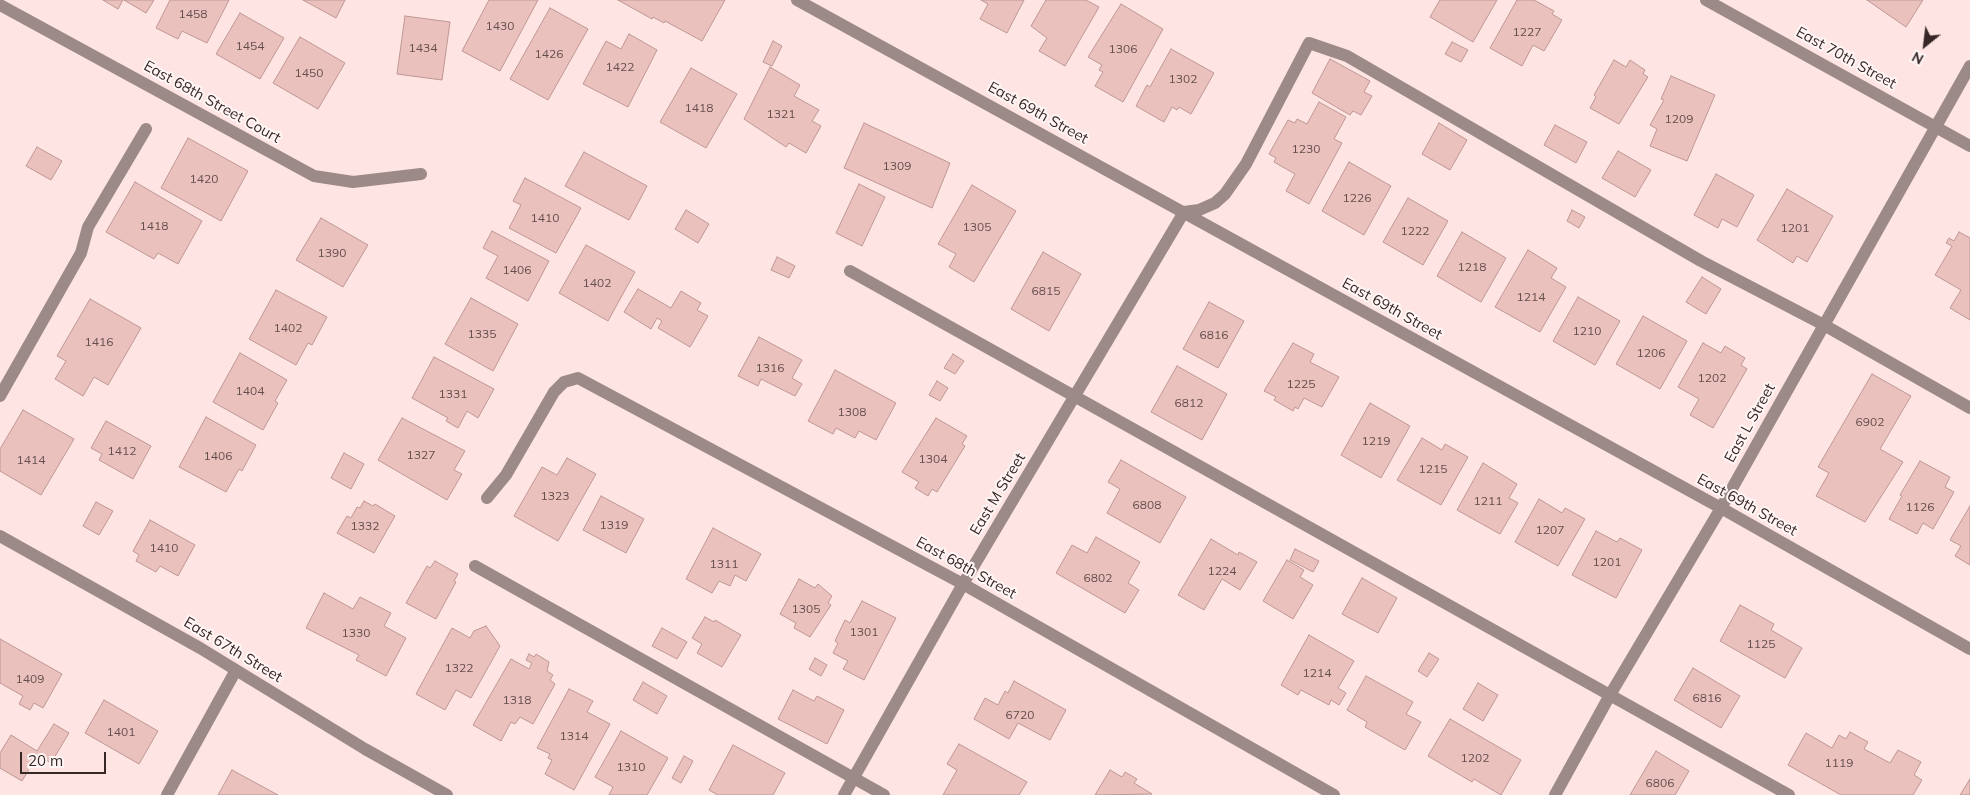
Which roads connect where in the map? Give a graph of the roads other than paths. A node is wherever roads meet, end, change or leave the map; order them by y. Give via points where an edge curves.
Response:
1 (797, 0) edge
2 (1706, 0) edge
3 (0, 5) edge
4 (1970, 66) edge
5 (1936, 126) junction
6 (146, 129) dead end
7 (1970, 146) edge
8 (421, 174) dead end
9 (1184, 212) junction
10 (850, 270) dead end
11 (1824, 325) junction
12 (0, 396) edge
13 (1075, 396) junction
14 (1970, 408) edge
15 (487, 498) dead end
16 (1721, 508) junction
17 (0, 536) edge
18 (475, 566) dead end
19 (963, 584) junction
20 (1970, 649) edge
21 (236, 670) junction
22 (1610, 695) junction
23 (854, 778) junction
24 (167, 795) edge
25 (447, 795) edge
26 (844, 795) edge
27 (884, 795) edge
28 (1334, 795) edge
29 (1555, 795) edge
30 (1789, 795) edge

1 - 9 street, East 69th Street
2 - 5 street, East 70th Street
3 - 8 street, East 68th Street Court via 314,176 353,182
4 - 5 street, East L Street
5 - 7 street, East 70th Street
5 - 11 street, East L Street
6 - 12 street via 88,227 81,254
9 - 11 street via 1215,203 1225,194 1246,164 1309,43 1347,56 1701,261
9 - 13 street, East M Street
9 - 16 street, East 69th Street
10 - 13 street
11 - 14 street
11 - 16 street, East L Street
13 - 19 street, East M Street
13 - 22 street
15 - 19 street, East 68th Street via 506,475 554,392 564,382 578,378
16 - 20 street, East 69th Street
16 - 22 street, East L Street
17 - 21 street, East 67th Street
18 - 23 street
19 - 23 street, East M Street
19 - 28 street, East 68th Street
21 - 24 street
21 - 25 street, East 67th Street
22 - 29 street, East L Street
22 - 30 street
23 - 26 street, East M Street
23 - 27 street

